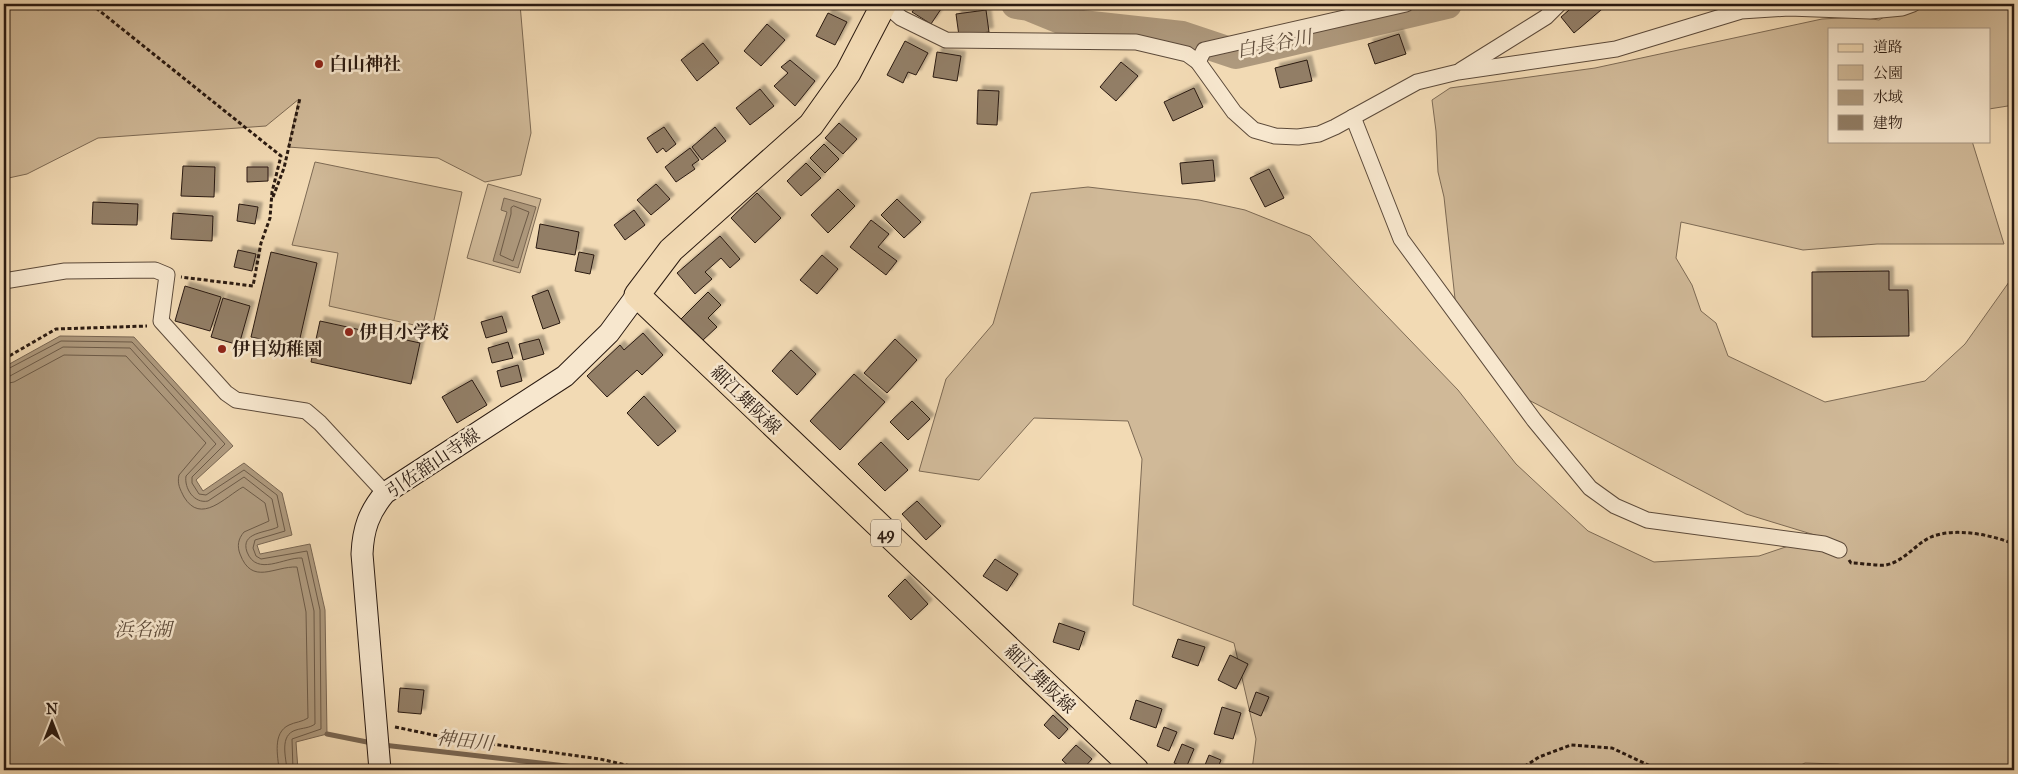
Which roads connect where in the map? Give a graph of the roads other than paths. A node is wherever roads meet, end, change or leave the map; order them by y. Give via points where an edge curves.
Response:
1 (885, 4) edge
2 (1406, 4) edge
3 (1559, 4) edge
4 (1912, 4) edge
5 (1198, 62) junction
6 (1458, 72) junction
7 (1353, 117) junction
8 (4, 281) edge
9 (636, 296) junction
10 (386, 493) junction
11 (1839, 550) road end
12 (380, 761) edge
13 (1136, 770) edge

1 - 5 street via 900,18 946,40 1136,42 1187,54
1 - 9 main road via 848,73 811,126 671,250
2 - 5 street via 1204,50
3 - 6 street via 1546,17
4 - 6 street via 1870,11 1790,8 1741,12 1616,50
5 - 7 street via 1234,112 1254,130 1275,136 1298,137 1318,134
6 - 7 street via 1418,82
7 - 11 street via 1401,239 1534,420 1590,488 1615,506 1647,520 1824,544
8 - 10 street via 65,271 155,270 166,275 161,321 226,393 236,400 306,411
9 - 10 main road, 引佐舘山寺線 via 609,334 565,376
9 - 13 main road, 細江舞阪線 / 49
10 - 12 main road, 引佐舘山寺線 via 368,518 362,536

